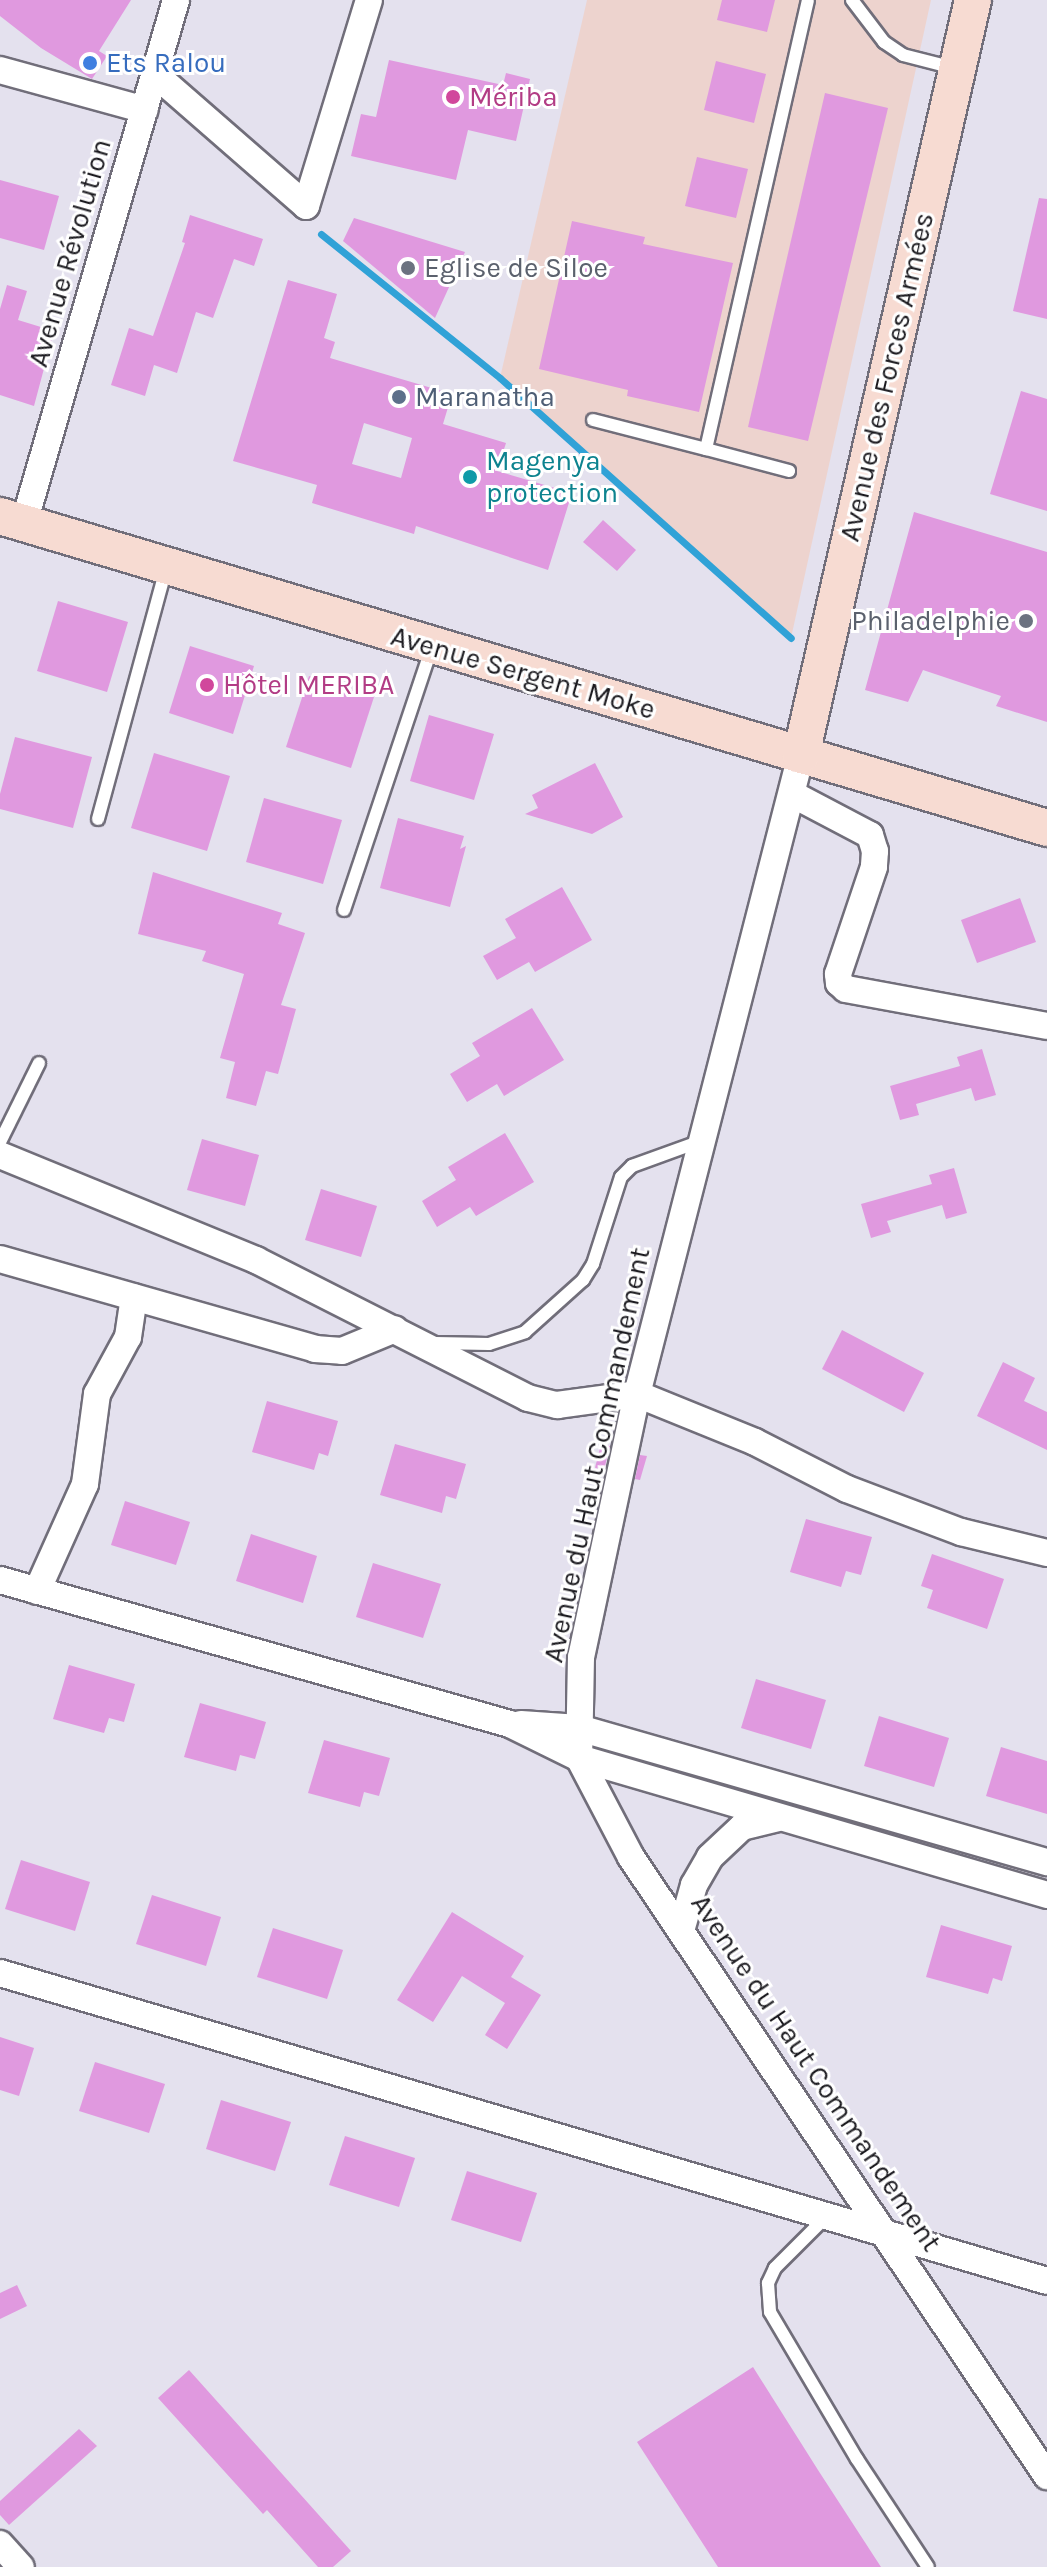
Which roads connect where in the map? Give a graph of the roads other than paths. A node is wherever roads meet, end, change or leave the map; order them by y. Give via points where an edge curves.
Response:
1 (176, 0) edge
2 (369, 0) edge
3 (808, 0) edge
4 (852, 0) edge
5 (973, 0) edge
6 (957, 69) junction
7 (0, 70) edge
8 (156, 75) junction
9 (145, 110) junction
10 (593, 420) dead end
11 (706, 449) junction
12 (789, 471) dead end
13 (12, 519) edge
14 (167, 566) junction
15 (432, 647) junction
16 (801, 755) junction
17 (792, 794) junction
18 (98, 819) dead end
19 (1047, 828) edge
20 (344, 910) dead end
21 (1047, 1026) edge
22 (39, 1063) dead end
23 (701, 1141) junction
24 (0, 1142) edge
25 (0, 1155) edge
26 (0, 1259) edge
27 (134, 1297) junction
28 (395, 1329) junction
29 (424, 1343) junction
30 (637, 1394) junction
31 (1047, 1553) edge
32 (1, 1584) edge
33 (37, 1591) junction
34 (510, 1724) junction
35 (579, 1728) junction
36 (579, 1758) junction
37 (778, 1817) junction
38 (1047, 1862) edge
39 (1047, 1895) edge
40 (681, 1931) junction
41 (0, 1973) edge
42 (827, 2216) junction
43 (888, 2236) junction
44 (1047, 2281) edge
45 (1047, 2476) edge
46 (0, 2544) edge
47 (21, 2567) edge
48 (928, 2567) edge

1 - 8 street, Avenue Révolution
2 - 8 street via 306,206
3 - 11 lane
4 - 6 lane via 884,42 903,55
5 - 6 main road, Avenue des Forces Armées
6 - 16 main road, Avenue des Forces Armées
7 - 9 street
8 - 9 street, Avenue Révolution
9 - 13 street, Avenue Révolution
10 - 11 lane
11 - 12 lane
13 - 14 main road, Avenue Sergent Moke
14 - 15 main road, Avenue Sergent Moke
14 - 18 lane
15 - 16 main road, Avenue Sergent Moke
15 - 20 lane
16 - 17 street, Avenue du Haut Commandement
16 - 19 main road, Avenue Sergent Moke
17 - 21 street via 870,835 875,851 839,983 846,989
17 - 23 street, Avenue du Haut Commandement
22 - 24 lane
23 - 29 lane via 632,1166 621,1177 593,1264 583,1280 525,1332 489,1344
23 - 30 street, Avenue du Haut Commandement
25 - 28 street via 256,1260
26 - 27 street
27 - 28 street via 328,1351 342,1351
27 - 33 street via 128,1337 97,1394 85,1484
28 - 29 street
29 - 30 street via 542,1402 557,1405
30 - 31 street via 755,1442 847,1489 961,1532
30 - 35 street, Avenue du Haut Commandement via 581,1657
32 - 33 street
33 - 34 street
34 - 35 street
34 - 36 street
35 - 36 street, Avenue du Haut Commandement
35 - 38 street
36 - 37 street
36 - 40 street, Avenue du Haut Commandement via 631,1857
37 - 39 street
37 - 40 street via 742,1827 710,1857 694,1885
40 - 43 street, Avenue du Haut Commandement
41 - 42 street
42 - 43 street
42 - 48 lane via 775,2268 768,2283 770,2312
43 - 44 street
43 - 45 street, Avenue du Haut Commandement
46 - 47 street

